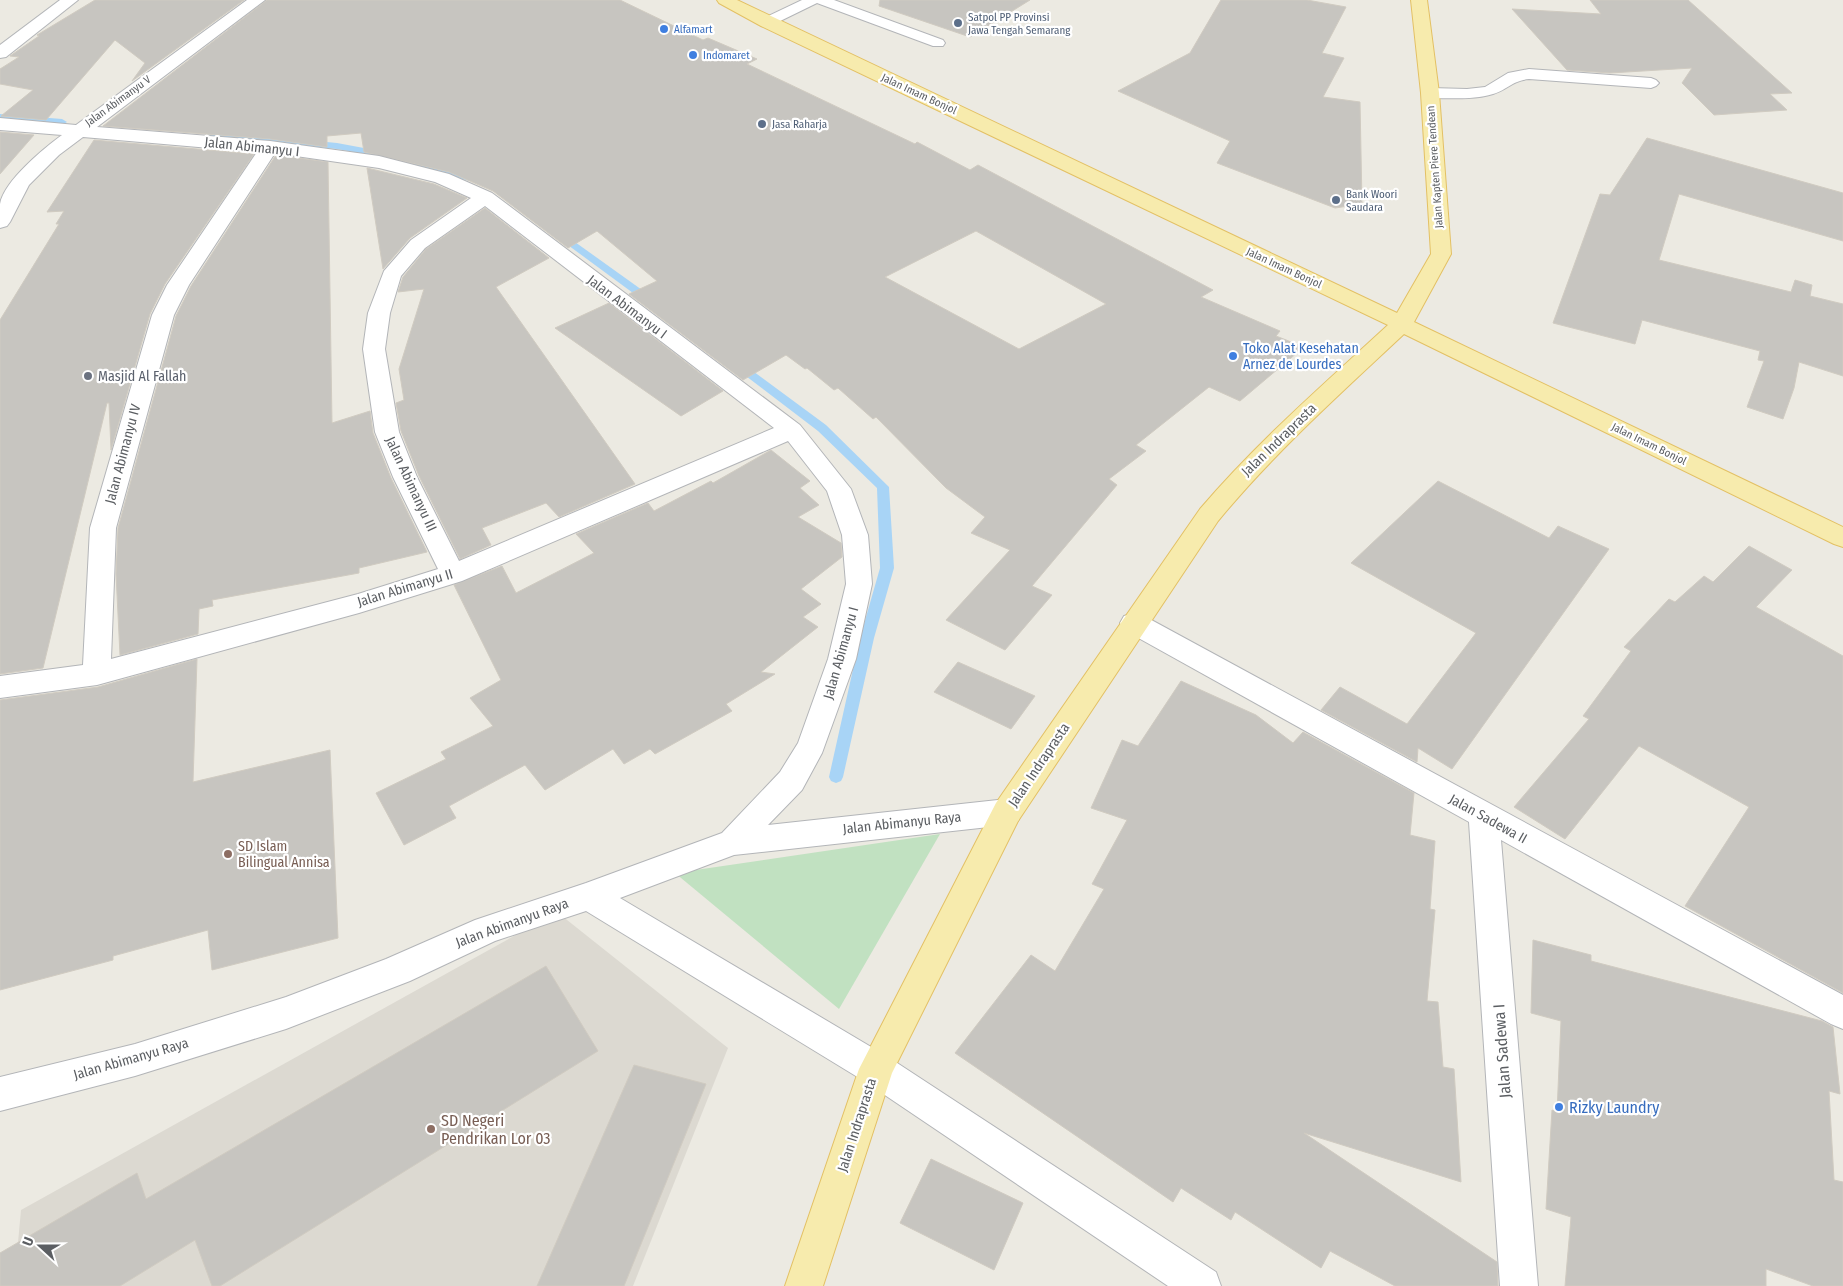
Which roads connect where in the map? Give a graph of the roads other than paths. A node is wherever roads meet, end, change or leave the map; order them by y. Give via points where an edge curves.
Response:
1 (70, 0) edge
2 (257, 0) edge
3 (725, 0) edge
4 (813, 0) edge
5 (821, 0) edge
6 (1419, 0) edge
7 (767, 22) junction
8 (938, 42) dead end
9 (0, 52) edge
10 (1651, 83) dead end
11 (1430, 93) junction
12 (0, 124) edge
13 (78, 130) junction
14 (270, 147) junction
15 (485, 198) junction
16 (0, 222) edge
17 (1402, 324) junction
18 (792, 430) junction
19 (1843, 538) edge
20 (453, 574) junction
21 (1134, 623) junction
22 (97, 674) junction
23 (0, 687) edge
24 (1007, 812) junction
25 (1484, 816) junction
26 (733, 842) junction
27 (589, 896) junction
28 (1843, 1013) edge
29 (876, 1069) junction
30 (0, 1094) edge
31 (804, 1286) edge
32 (1202, 1286) edge
33 (1519, 1286) edge

1 - 9 street
2 - 13 street, Jalan Abimanyu V
3 - 7 main road, Jalan Imam Bonjol
4 - 7 lane
5 - 8 lane
6 - 11 main road, Jalan Kapten Piere Tendean
7 - 17 main road, Jalan Imam Bonjol
10 - 11 lane via 1529,74 1512,76 1487,91
11 - 17 main road, Jalan Kapten Piere Tendean via 1440,254
12 - 13 street, Jalan Abimanyu I
13 - 14 street, Jalan Abimanyu I
13 - 16 street, Jalan Abimanyu V via 32,169 21,182
14 - 15 street, Jalan Abimanyu I via 379,162 442,178
14 - 22 street, Jalan Abimanyu IV via 178,285 162,315 103,528
15 - 18 street, Jalan Abimanyu I
15 - 20 street, Jalan Abimanyu III via 418,244 391,275 379,312 374,350 387,432
17 - 19 main road, Jalan Imam Bonjol
17 - 21 main road, Jalan Indraprasta via 1240,478 1209,515
18 - 20 street, Jalan Abimanyu II
18 - 26 street, Jalan Abimanyu I via 839,489 855,536 859,584 842,658 812,745 791,781
20 - 22 street, Jalan Abimanyu II
21 - 24 main road, Jalan Indraprasta
21 - 25 street, Jalan Sadewa II
22 - 23 street, Jalan Abimanyu II
24 - 26 street, Jalan Abimanyu Raya
24 - 29 main road, Jalan Indraprasta
25 - 28 street, Jalan Sadewa II
25 - 33 street, Jalan Sadewa I
26 - 27 street, Jalan Abimanyu Raya
27 - 29 street
27 - 30 street, Jalan Abimanyu Raya via 486,930 398,970 286,1013 135,1060
29 - 31 main road, Jalan Indraprasta
29 - 32 street

